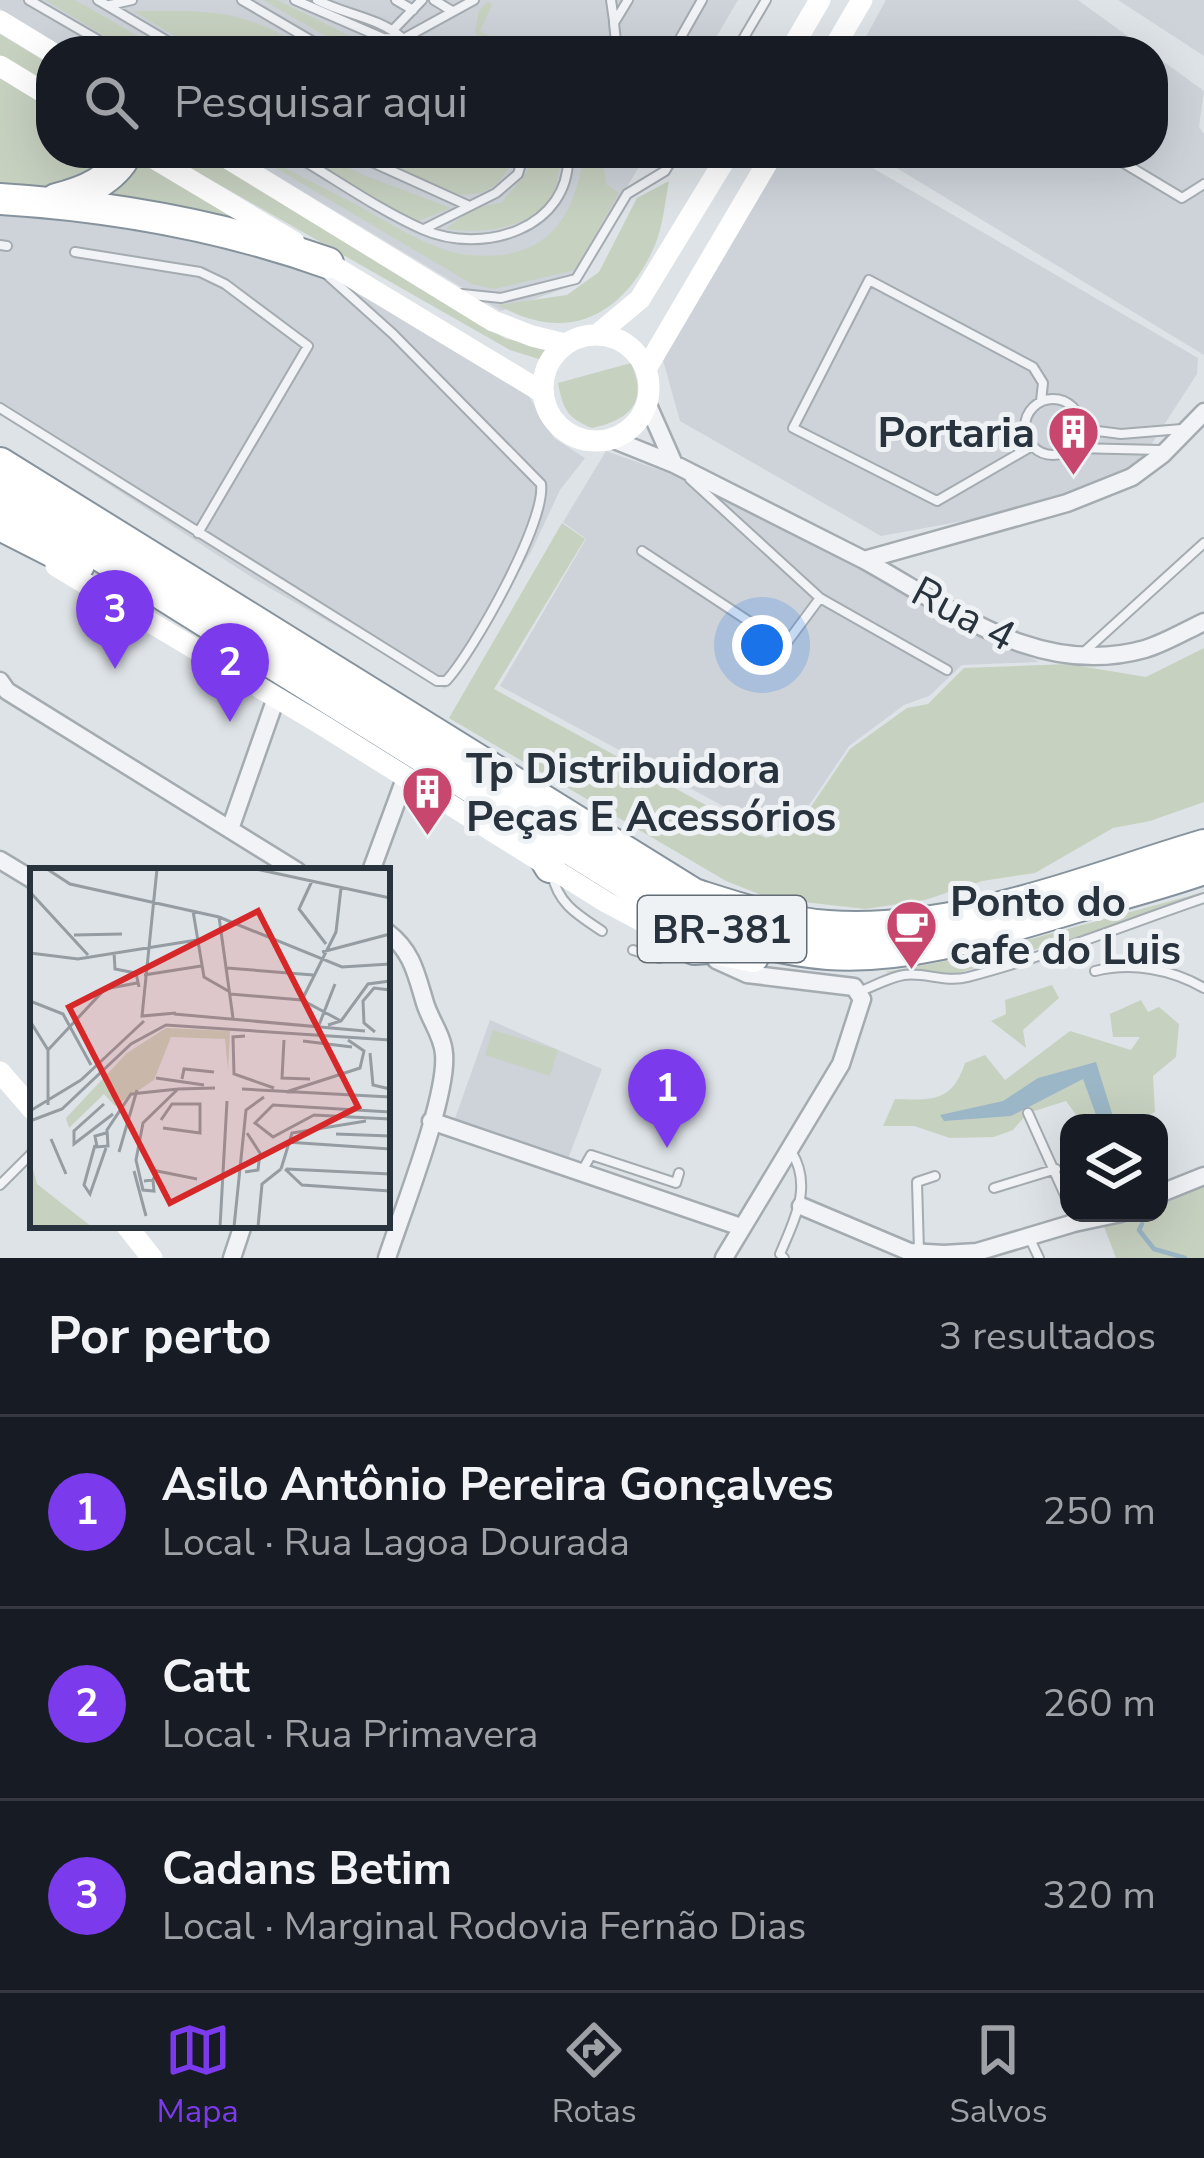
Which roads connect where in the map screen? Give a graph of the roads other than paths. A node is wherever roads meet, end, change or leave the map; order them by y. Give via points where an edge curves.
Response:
1 (29, 0) edge
2 (132, 0) edge
3 (242, 0) edge
4 (295, 0) edge
5 (317, 0) edge
6 (396, 0) edge
7 (422, 0) edge
8 (434, 0) edge
9 (474, 0) edge
10 (611, 0) edge
11 (628, 0) edge
12 (702, 0) edge
13 (766, 0) edge
14 (820, 0) edge
15 (862, 0) edge
16 (103, 3) edge
17 (413, 10) junction
18 (452, 11) junction
19 (0, 21) edge
20 (614, 23) junction
21 (393, 30) junction
22 (91, 36) edge
23 (159, 36) edge
24 (303, 36) edge
25 (378, 36) edge
26 (400, 36) edge
27 (411, 36) edge
28 (615, 36) edge
29 (682, 36) edge
30 (745, 36) edge
31 (799, 36) edge
32 (841, 36) edge
33 (36, 43) edge
34 (0, 66) edge
35 (36, 88) edge
36 (119, 168) edge
37 (169, 168) edge
38 (244, 168) edge
39 (317, 168) edge
40 (385, 168) edge
41 (520, 168) edge
42 (566, 168) edge
43 (667, 168) edge
44 (720, 168) edge
45 (764, 168) edge
46 (1131, 168) edge
47 (1204, 184) edge
48 (0, 199) edge
49 (32, 201) junction
50 (468, 206) junction
51 (422, 230) junction
52 (75, 251) dead end
53 (315, 258) junction
54 (448, 293) junction
55 (598, 334) junction
56 (565, 344) junction
57 (646, 369) junction
58 (542, 392) junction
59 (1041, 401) junction
60 (647, 403) junction
61 (0, 408) edge
62 (1204, 412) edge
63 (1189, 428) junction
64 (1082, 429) junction
65 (612, 439) junction
66 (0, 443) edge
67 (1032, 446) junction
68 (1072, 448) junction
69 (1166, 451) junction
70 (0, 464) edge
71 (674, 464) junction
72 (0, 493) edge
73 (0, 528) edge
74 (198, 533) junction
75 (1204, 543) edge
76 (642, 551) dead end
77 (865, 560) junction
78 (820, 598) junction
79 (1204, 622) edge
80 (1078, 657) junction
81 (947, 670) dead end
82 (2, 689) edge
83 (328, 696) junction
84 (276, 698) junction
85 (470, 757) junction
86 (419, 769) junction
87 (230, 829) junction
88 (1204, 832) edge
89 (0, 860) edge
90 (550, 867) junction
91 (292, 868) edge
92 (372, 868) edge
93 (1123, 869) junction
94 (1201, 871) edge
95 (30, 878) edge
96 (602, 931) dead end
97 (390, 934) edge
98 (633, 950) dead end
99 (694, 950) junction
100 (898, 950) junction
101 (1095, 971) dead end
102 (853, 988) junction
103 (1204, 988) edge
104 (0, 1072) edge
105 (30, 1107) edge
106 (1028, 1113) dead end
107 (431, 1120) junction
108 (790, 1149) junction
109 (30, 1155) edge
110 (1056, 1169) junction
111 (581, 1172) junction
112 (679, 1174) dead end
113 (935, 1176) dead end
114 (1204, 1176) edge
115 (1060, 1180) edge
116 (0, 1185) edge
117 (994, 1188) dead end
118 (1168, 1190) edge
119 (801, 1206) junction
120 (1063, 1222) edge
121 (741, 1227) junction
122 (128, 1228) edge
123 (242, 1228) edge
124 (1029, 1236) junction
125 (919, 1251) junction
126 (152, 1258) edge
127 (232, 1258) edge
128 (387, 1258) edge
129 (724, 1258) edge
130 (784, 1258) edge
131 (1039, 1258) edge

1 - 22 lane
2 - 16 lane
3 - 24 lane
4 - 25 lane
5 - 21 lane
6 - 17 lane
7 - 17 lane
8 - 18 lane
9 - 18 lane
10 - 20 lane
11 - 20 lane
12 - 29 lane
13 - 30 lane
14 - 31 main road
15 - 32 main road
16 - 23 lane
17 - 21 lane
18 - 27 lane
19 - 33 main road
20 - 28 lane
21 - 26 lane
34 - 35 main road
36 - 49 highway via 94,186
37 - 53 main road
38 - 54 main road
39 - 51 lane
40 - 50 lane
41 - 50 lane via 496,193
42 - 51 lane via 553,208 533,225 481,237
43 - 54 lane via 627,194 576,279 501,298
44 - 55 main road via 640,299
45 - 57 main road
46 - 47 lane via 1182,198
48 - 49 highway
49 - 53 highway via 164,217
50 - 51 lane
52 - 74 lane via 200,272 308,346
53 - 58 main road
53 - 74 lane via 539,479 538,515 442,682
54 - 56 main road via 494,321
55 - 56 main road
55 - 57 main road via 619,340
56 - 58 main road via 544,372
57 - 60 main road
58 - 65 main road via 560,428 578,438
59 - 64 lane via 1069,404
59 - 67 lane via 1024,424
59 - 67 lane via 1034,367 869,280 794,428 937,501
60 - 65 main road via 636,424
60 - 71 street
61 - 74 lane
62 - 63 street
63 - 64 lane
63 - 69 street
64 - 68 lane
65 - 71 street, Rua 4
66 - 85 highway, BR-381 via 394,692
67 - 68 lane via 1054,456
68 - 69 lane
69 - 77 street via 1132,477 1066,503
70 - 85 highway, BR-381
71 - 77 street, Rua 4
71 - 78 lane
72 - 83 highway, BR-381
73 - 83 highway
73 - 84 main road, BR-381
75 - 80 lane
76 - 78 lane via 785,645
77 - 80 street, Rua 4 via 1011,643
78 - 81 lane
79 - 80 street, Rua 4 via 1149,648
82 - 87 street
83 - 86 highway, BR-381
84 - 86 main road, BR-381
84 - 87 street
85 - 93 highway, BR-381 via 694,894 760,915 905,926
86 - 90 highway, BR-381 via 539,848
86 - 92 street
86 - 100 highway, BR-381 via 689,919 828,954
87 - 91 street
88 - 93 highway
89 - 95 street
90 - 96 lane via 568,909
90 - 99 main road, BR-381
93 - 94 highway, BR-381
94 - 100 highway, BR-381
94 - 102 lane via 1064,949 964,978 906,974
97 - 107 street via 413,962 442,1041
98 - 99 lane via 659,958
99 - 100 highway via 813,968
99 - 102 street via 747,974
101 - 103 lane via 1162,970
102 - 108 street via 862,999 841,1064
104 - 105 main road
106 - 110 lane
107 - 111 street
107 - 128 street
108 - 119 lane via 803,1172
108 - 121 street
109 - 116 lane
110 - 115 lane
110 - 117 lane
111 - 112 lane via 591,1155 676,1183
111 - 121 street
113 - 125 lane via 917,1182
114 - 118 street
119 - 125 street
119 - 130 lane
120 - 124 street
121 - 129 street
122 - 126 main road
123 - 127 street
124 - 125 street via 977,1252
124 - 131 lane

